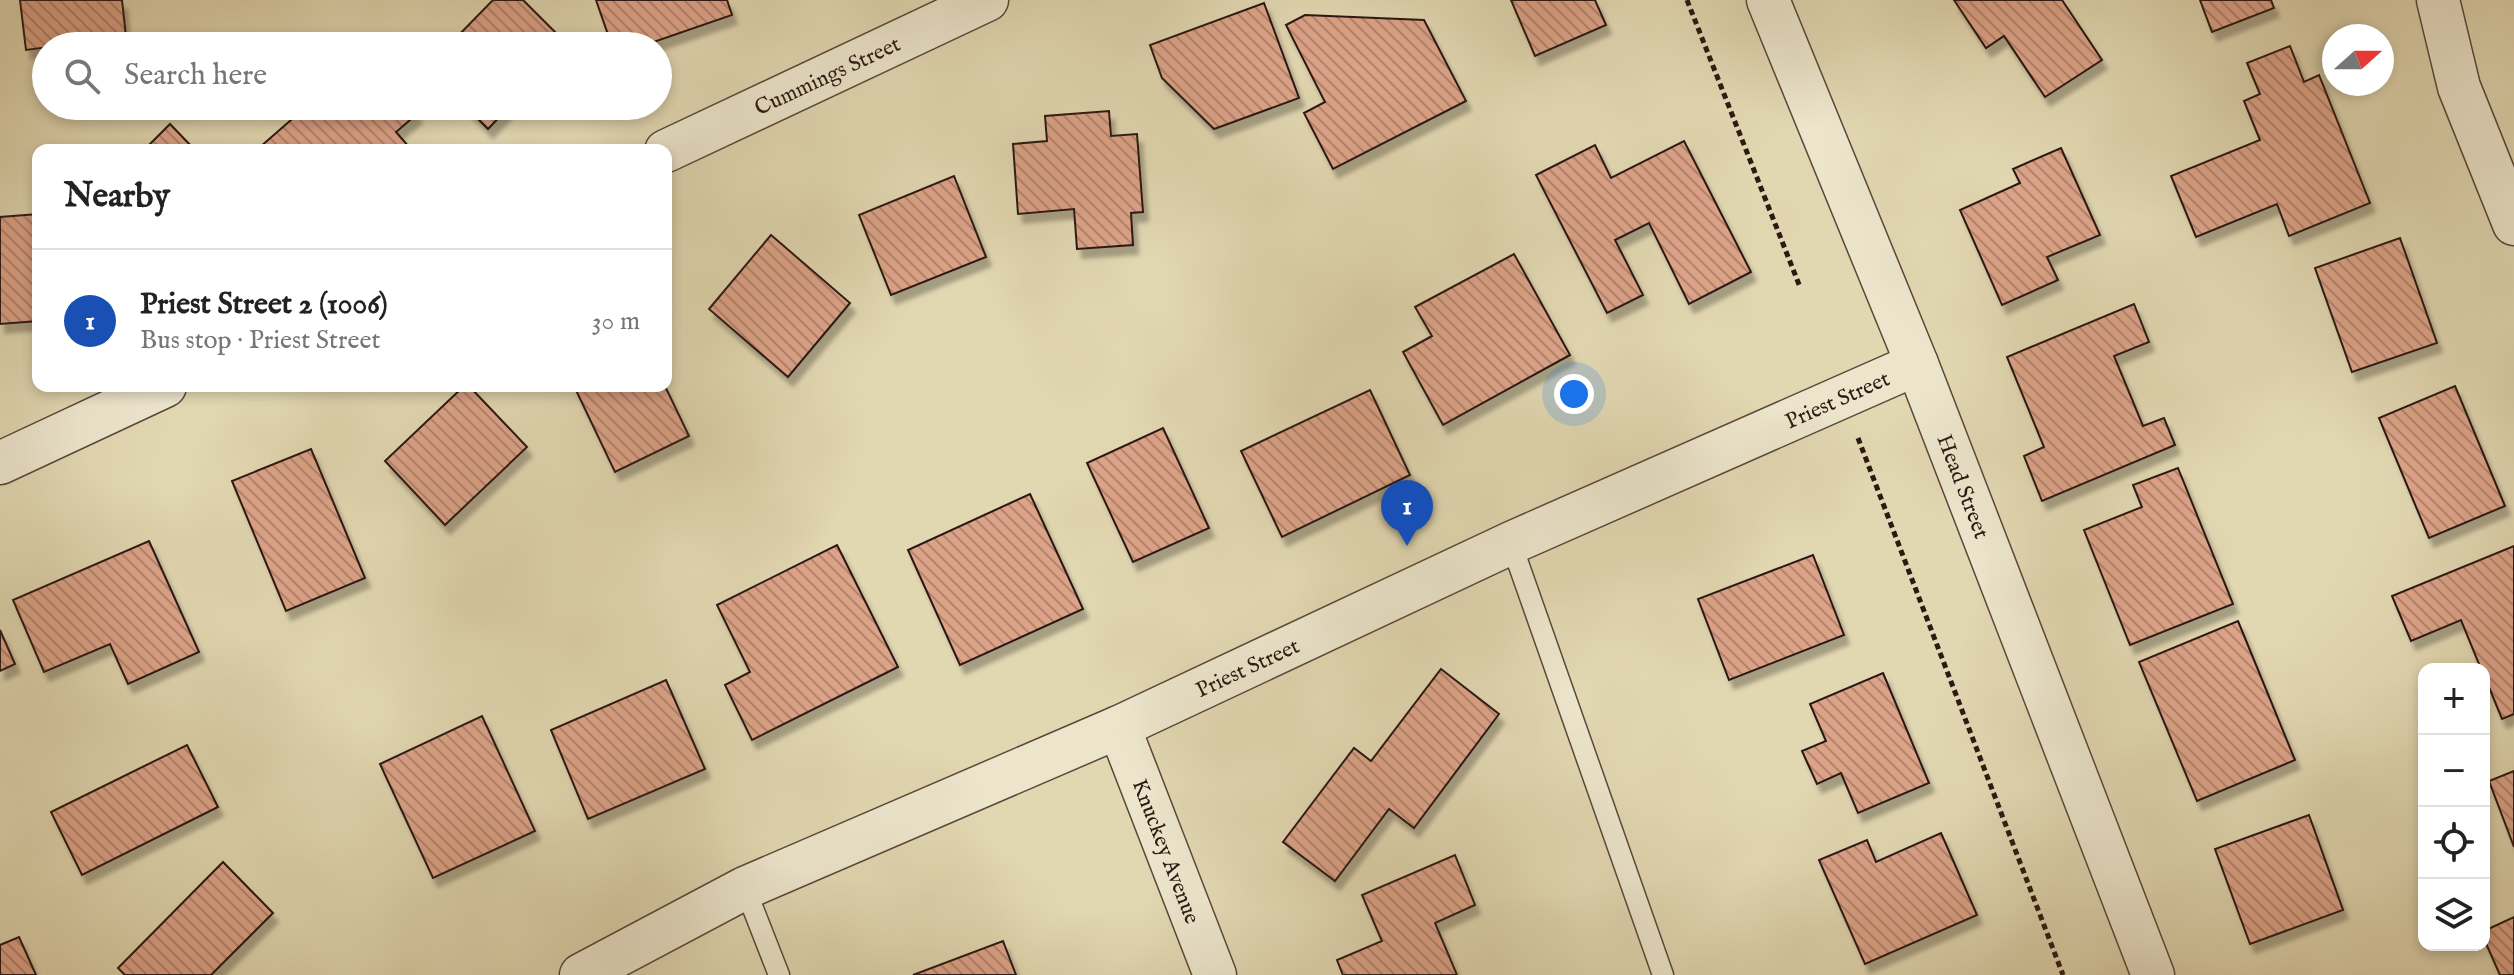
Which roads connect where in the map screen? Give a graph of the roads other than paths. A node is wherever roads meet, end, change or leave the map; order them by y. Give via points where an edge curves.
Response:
1 (987, 0) edge
2 (1768, 0) edge
3 (2438, 0) edge
4 (672, 148) edge
5 (2514, 224) edge
6 (1917, 364) junction
7 (152, 392) edge
8 (0, 463) edge
9 (1511, 543) junction
10 (1119, 727) junction
11 (745, 888) junction
12 (581, 975) edge
13 (779, 975) edge
14 (1215, 975) edge
15 (1663, 975) edge
16 (2153, 975) edge

1 - 4 street, Cummings Street
2 - 6 street, Head Street
3 - 5 street via 2459,87
6 - 9 street, Priest Street
6 - 16 street, Head Street
7 - 8 street
9 - 10 street, Priest Street
9 - 15 lane
10 - 11 street, Priest Street
10 - 14 street, Knuckey Avenue
11 - 12 street, Priest Street
11 - 13 lane

